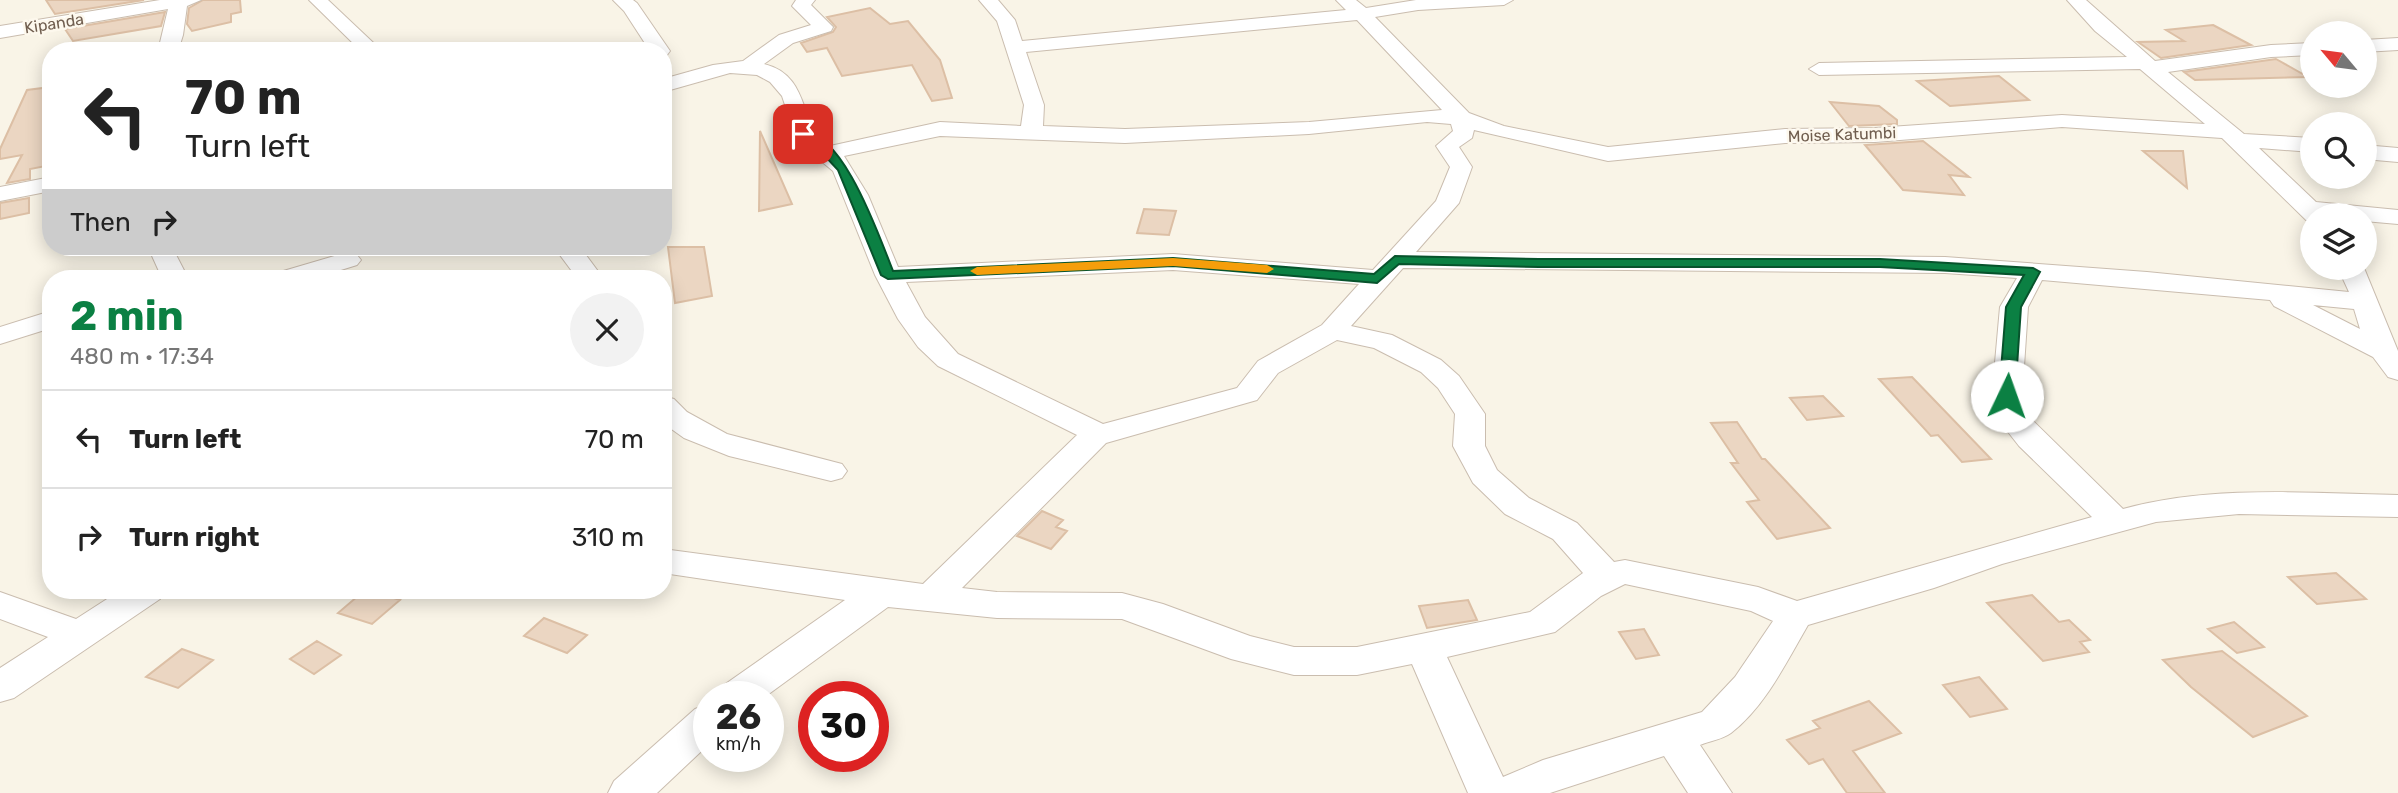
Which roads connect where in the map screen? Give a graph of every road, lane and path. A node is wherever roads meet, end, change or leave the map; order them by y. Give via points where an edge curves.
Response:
1 (318, 0) edge
2 (622, 0) edge
3 (806, 0) edge
4 (988, 0) edge
5 (1504, 0) edge
6 (2076, 0) edge
7 (185, 1) edge
8 (1354, 7) edge
9 (0, 32) edge
10 (171, 42) edge
11 (362, 42) edge
12 (654, 42) edge
13 (2398, 44) edge
14 (2377, 45) edge
15 (1015, 47) junction
16 (2300, 50) edge
17 (672, 65) edge
18 (750, 65) junction
19 (2147, 65) junction
20 (1819, 69) dead end
21 (687, 79) junction
22 (672, 83) edge
23 (1461, 118) junction
24 (1031, 133) junction
25 (2233, 136) junction
26 (2300, 144) edge
27 (829, 153) junction
28 (2377, 153) edge
29 (2398, 155) edge
30 (42, 186) edge
31 (0, 194) edge
32 (2303, 203) edge
33 (2377, 216) edge
34 (2398, 217) edge
35 (348, 260) dead end
36 (1386, 269) junction
37 (315, 270) edge
38 (2033, 272) junction
39 (888, 275) junction
40 (2356, 280) edge
41 (2268, 292) junction
42 (2365, 302) junction
43 (42, 322) edge
44 (1332, 331) junction
45 (0, 336) edge
46 (2390, 361) edge
47 (672, 416) edge
48 (1093, 437) junction
49 (831, 471) dead end
50 (2398, 506) edge
51 (2117, 522) junction
52 (672, 563) edge
53 (1606, 576) junction
54 (881, 593) junction
55 (932, 597) junction
56 (133, 599) edge
57 (0, 605) edge
58 (1795, 615) junction
59 (79, 634) junction
60 (1424, 648) junction
61 (759, 681) edge
62 (0, 687) edge
63 (693, 735) edge
64 (1672, 736) junction
65 (629, 793) edge
66 (1489, 793) edge
67 (1511, 793) edge
68 (1711, 793) edge

1 - 11 street
2 - 12 street
3 - 18 street via 801,6 824,27 780,42
4 - 15 street via 1003,13
5 - 8 street
6 - 19 street
7 - 9 street, Kipanda
7 - 10 street
8 - 15 street
8 - 23 street
13 - 14 street
15 - 24 street via 1034,105
16 - 19 street
17 - 21 street
18 - 21 street
18 - 27 street via 765,69 785,86 803,134
19 - 20 street
19 - 25 street
21 - 22 street
23 - 24 street via 1427,116 1309,128 1125,136
23 - 25 street, Moise Katumbi via 1499,131 1608,154 1785,135 1875,135 2062,121 2112,121
23 - 36 street via 1464,133 1447,146 1461,167 1447,203
24 - 27 street via 921,131
25 - 26 street, Moise Katumbi
25 - 32 street
27 - 39 street via 843,169
28 - 29 street
30 - 31 street
33 - 34 street
35 - 37 street
36 - 38 street via 1539,263 1880,263
36 - 39 street via 1173,262
36 - 44 street
38 - 41 street
38 - 51 street via 2014,307 2009,415
39 - 48 street via 919,331 948,360 1083,424
40 - 42 street
41 - 42 street
41 - 46 street
42 - 46 street via 2372,332
43 - 45 street
44 - 48 street via 1268,367 1247,394
44 - 53 street via 1382,341 1431,366 1449,382 1469,414 1469,446 1484,476 1517,506 1565,531
47 - 49 street via 724,442
48 - 55 street
50 - 51 street via 2217,504 2156,511
51 - 58 street
52 - 54 street
53 - 58 street via 1625,572 1649,575 1758,600
53 - 60 street via 1542,622
54 - 55 street
54 - 61 street
55 - 60 street via 997,605 1122,606 1244,649 1294,661 1357,661
56 - 59 street
57 - 59 street
58 - 64 street via 1726,715 1715,724
59 - 62 street
60 - 66 street
63 - 65 street
64 - 67 street via 1543,776
64 - 68 street

